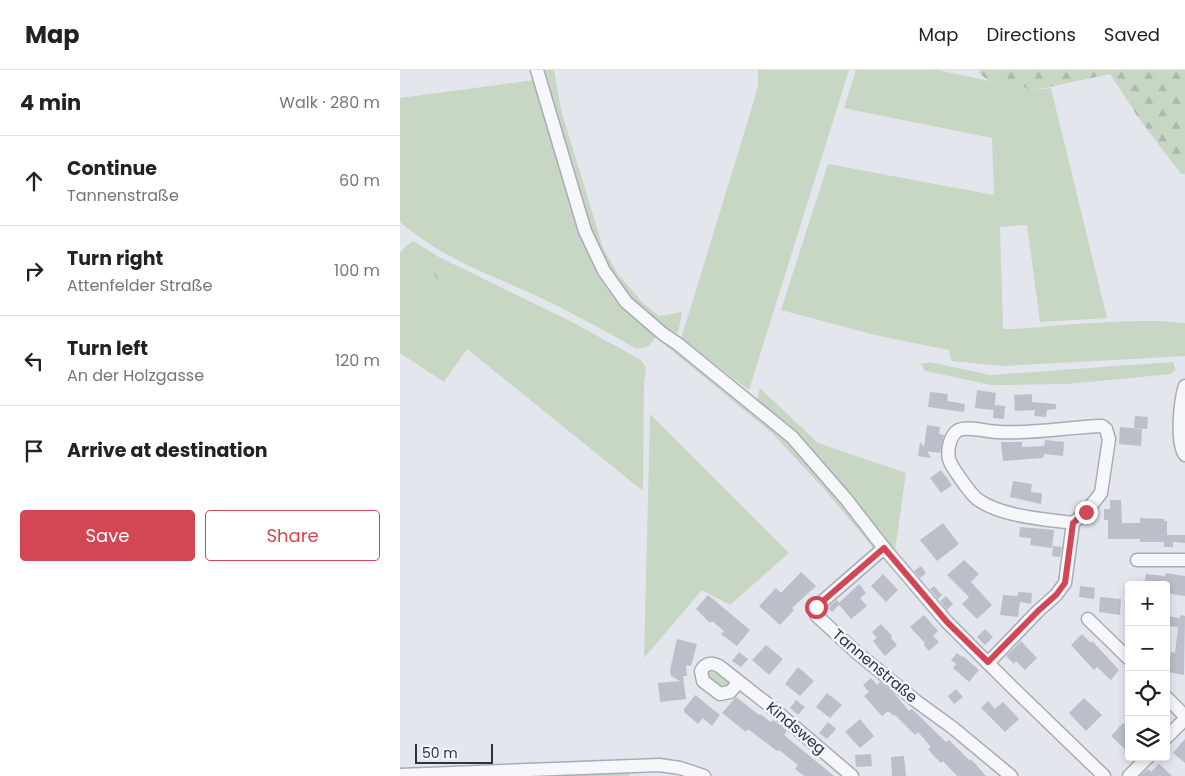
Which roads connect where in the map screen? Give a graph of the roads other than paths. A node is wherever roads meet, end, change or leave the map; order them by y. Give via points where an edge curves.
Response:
1 (537, 70) edge
2 (1185, 386) edge
3 (1185, 456) edge
4 (1073, 523) junction
5 (884, 548) junction
6 (1137, 560) dead end
7 (1185, 560) edge
8 (1088, 619) dead end
9 (1125, 655) edge
10 (988, 662) junction
11 (739, 682) dead end
12 (1170, 701) edge
13 (1185, 717) edge
14 (1170, 734) edge
15 (1144, 761) edge
16 (400, 775) edge
17 (704, 776) edge
18 (852, 776) edge
19 (1011, 776) edge
20 (1104, 776) edge
21 (1129, 776) edge

1 - 5 street via 585,231 604,271 626,302 792,437
2 - 3 street via 1180,442
4 - 4 street via 1101,493 1109,439 1106,429 1102,426 999,432 965,428 954,433 948,455 951,465 976,498 997,509
4 - 10 street via 1065,583
5 - 10 street via 947,622
5 - 19 street, Tannenstraße via 816,607 816,615 856,652
6 - 7 street
8 - 9 street
10 - 20 street
11 - 18 street, Kindsweg
12 - 13 street
13 - 14 street
15 - 21 street
16 - 17 street via 669,766

